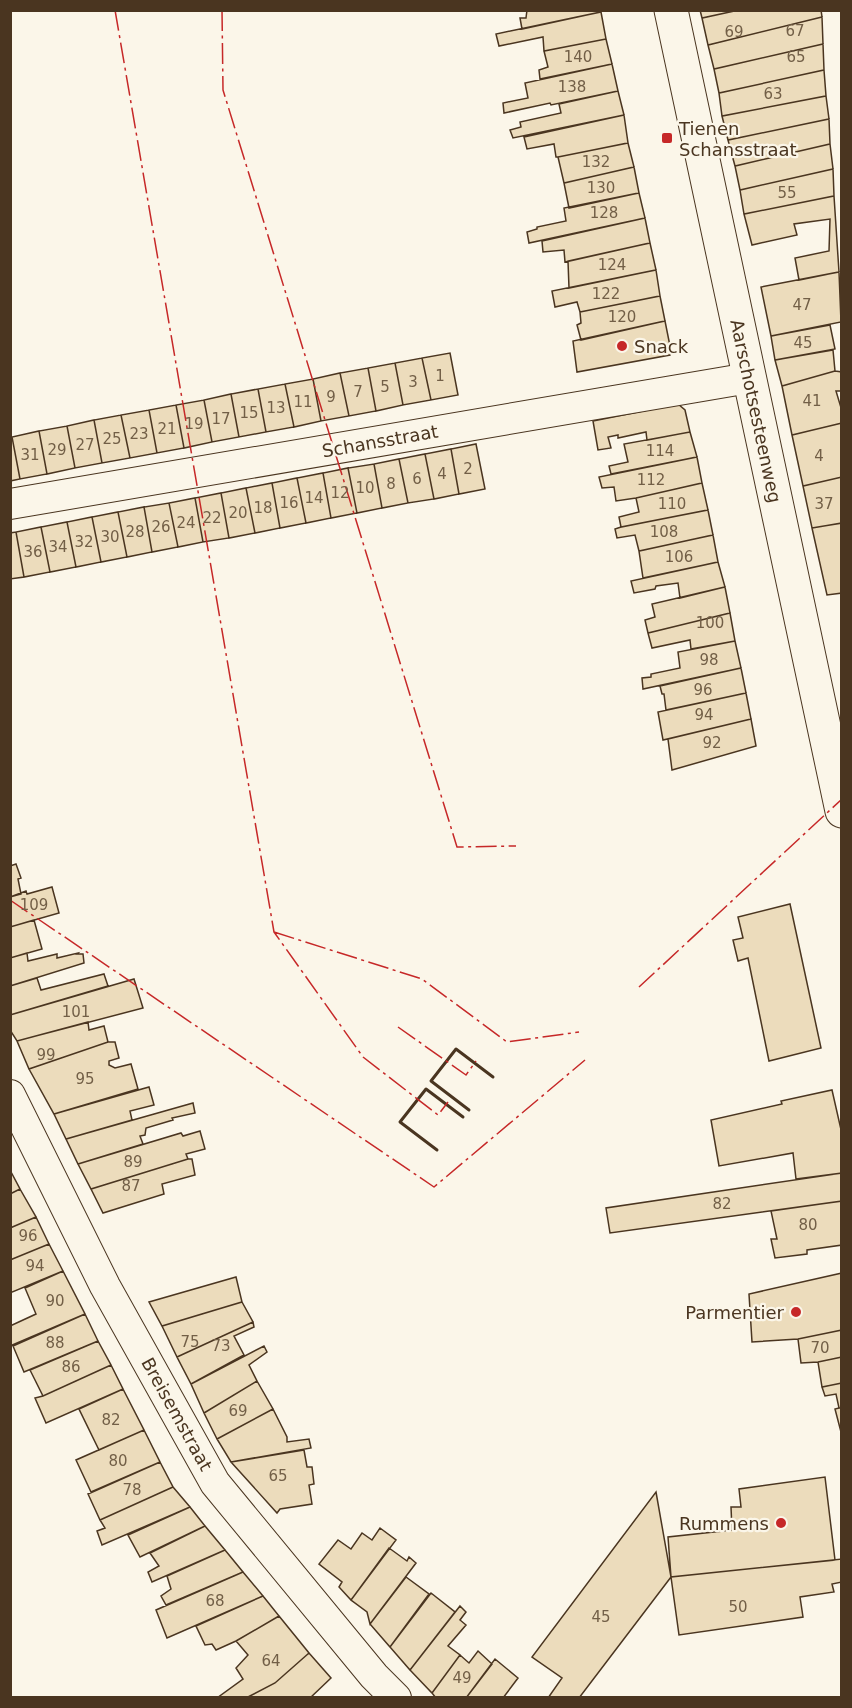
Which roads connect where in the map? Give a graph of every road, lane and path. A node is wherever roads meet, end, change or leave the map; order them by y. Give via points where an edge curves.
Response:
1 (671, 10) edge
2 (749, 378) junction
3 (10, 504) edge
4 (840, 795) edge
5 (10, 1095) edge
6 (396, 1698) edge

1 - 2 main road, Aarschotsesteenweg
2 - 3 street, Schansstraat
2 - 4 main road, Aarschotsesteenweg
5 - 6 street, Breisemstraat via 105,1286 215,1483

